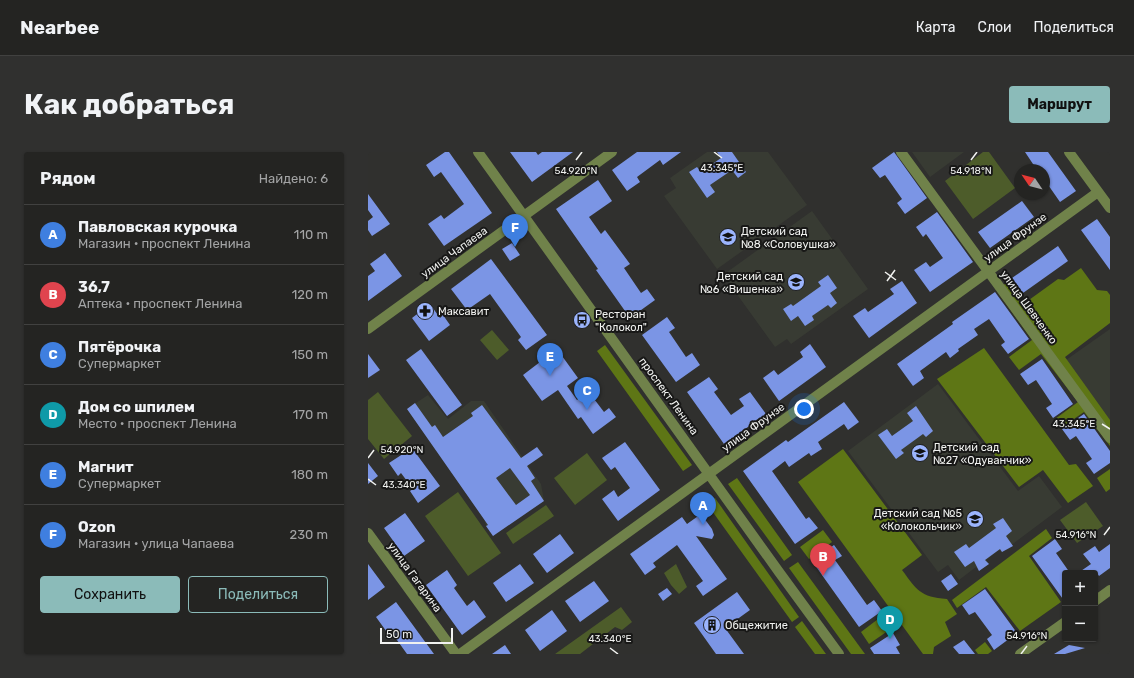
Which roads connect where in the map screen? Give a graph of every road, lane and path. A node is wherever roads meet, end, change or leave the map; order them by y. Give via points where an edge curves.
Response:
1 (478, 152) edge
2 (612, 152) edge
3 (901, 152) edge
4 (1069, 152) edge
5 (1098, 192) junction
6 (1110, 208) edge
7 (525, 216) junction
8 (988, 272) junction
9 (368, 330) edge
10 (1110, 438) edge
11 (709, 474) junction
12 (368, 533) edge
13 (1110, 590) edge
14 (1098, 599) edge
15 (1062, 624) edge
16 (456, 654) edge
17 (460, 654) edge
18 (840, 654) edge
19 (1020, 654) edge

1 - 7 street, проспект Ленина
2 - 7 street, улица Чапаева
3 - 8 street, улица Шевченко
4 - 5 street
5 - 6 street
5 - 8 street, улица Фрунзе
7 - 9 street, улица Чапаева
7 - 11 street, проспект Ленина
8 - 10 street, улица Шевченко
8 - 11 street, улица Фрунзе
11 - 17 street, улица Фрунзе
11 - 18 street, проспект Ленина
12 - 16 street, улица Гагарина
13 - 14 street
15 - 19 street

